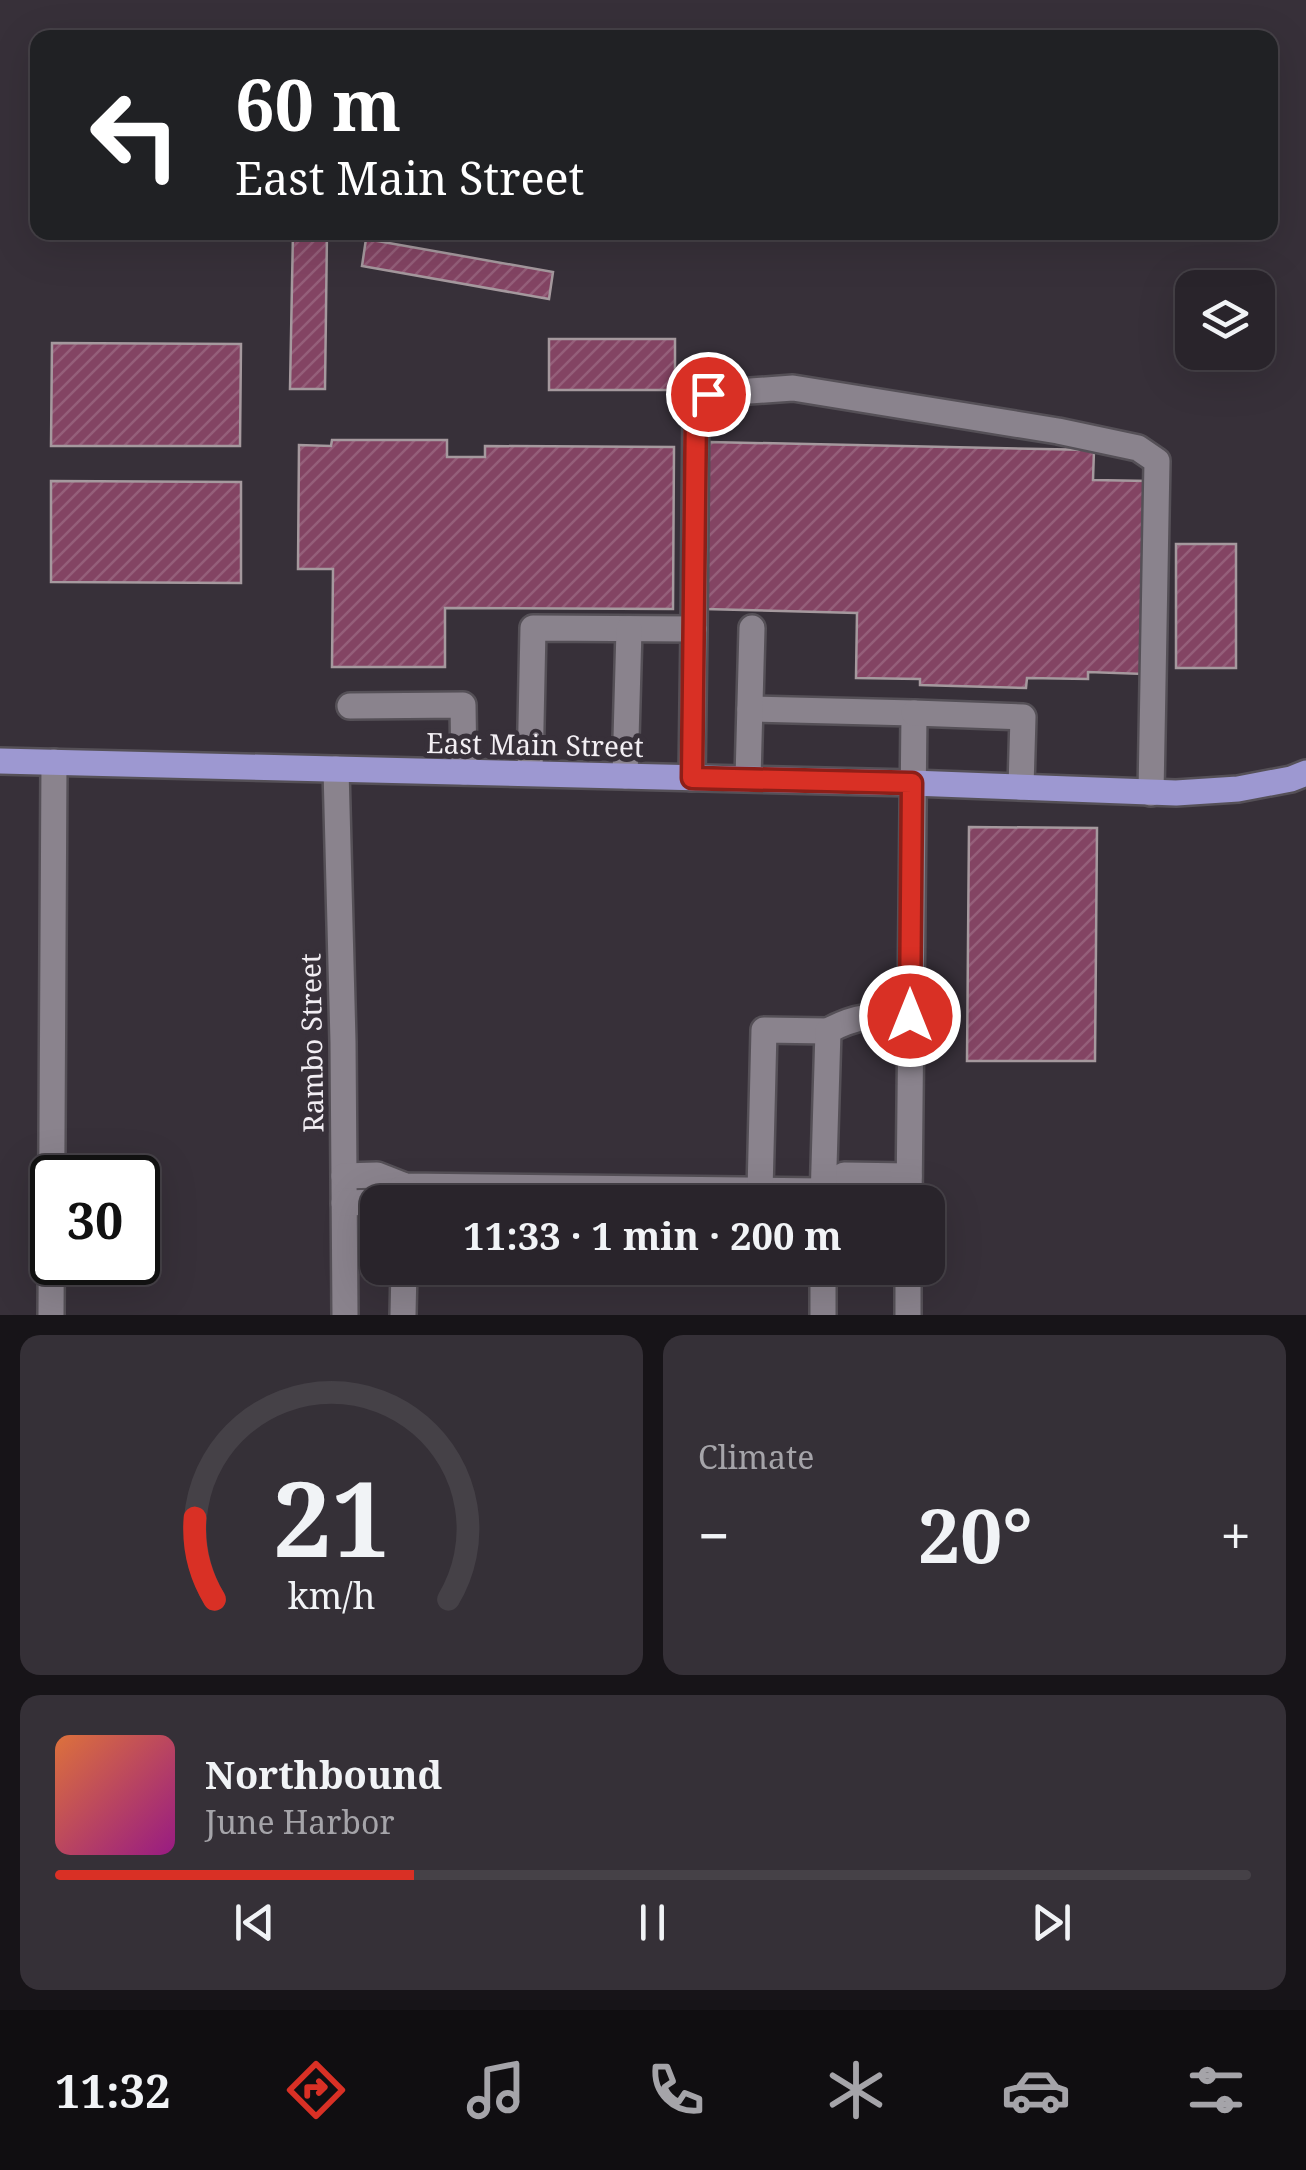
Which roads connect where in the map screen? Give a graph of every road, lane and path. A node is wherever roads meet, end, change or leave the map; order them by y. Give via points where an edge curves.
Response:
1 (752, 628) dead end
2 (628, 629) junction
3 (694, 629) junction
4 (350, 706) dead end
5 (750, 710) junction
6 (914, 713) junction
7 (0, 761) edge
8 (54, 762) junction
9 (336, 769) junction
10 (464, 772) junction
11 (530, 774) junction
12 (1306, 774) edge
13 (625, 776) junction
14 (692, 778) junction
15 (748, 779) junction
16 (912, 783) junction
17 (1021, 787) junction
18 (1150, 792) junction
19 (910, 1016) junction
20 (828, 1031) junction
21 (344, 1176) junction
22 (909, 1176) junction
23 (391, 1185) edge
24 (760, 1185) edge
25 (829, 1185) edge
26 (838, 1185) edge
27 (909, 1185) edge
28 (360, 1203) edge
29 (344, 1204) junction
30 (404, 1285) edge
31 (823, 1285) edge
32 (908, 1285) edge
33 (51, 1315) edge
34 (346, 1315) edge
35 (404, 1315) edge
36 (823, 1315) edge
37 (908, 1315) edge

1 - 5 street
2 - 3 street
2 - 11 street via 532,628
2 - 13 street
3 - 14 street
3 - 18 street via 696,408 708,394 793,388 1138,448 1157,461
4 - 10 street via 463,705
5 - 6 street
5 - 15 street
6 - 16 street
6 - 17 street via 1023,717
7 - 8 main road, East Main Street
8 - 9 main road, East Main Street
8 - 33 street
9 - 10 main road, East Main Street
9 - 21 street, Rambo Street
10 - 11 main road, East Main Street
11 - 13 main road, East Main Street
12 - 18 main road, East Main Street via 1238,789
13 - 14 main road, East Main Street
14 - 15 main road, East Main Street
15 - 16 main road, East Main Street
16 - 17 main road, East Main Street
16 - 19 street
17 - 18 main road, East Main Street
19 - 20 street via 866,1016
19 - 22 street
20 - 24 street via 764,1030
20 - 25 street
21 - 23 street via 377,1175
21 - 29 street, Rambo Street
22 - 26 street via 844,1175
22 - 27 street
28 - 29 street
29 - 34 street, Rambo Street
30 - 35 street
31 - 36 street
32 - 37 street

